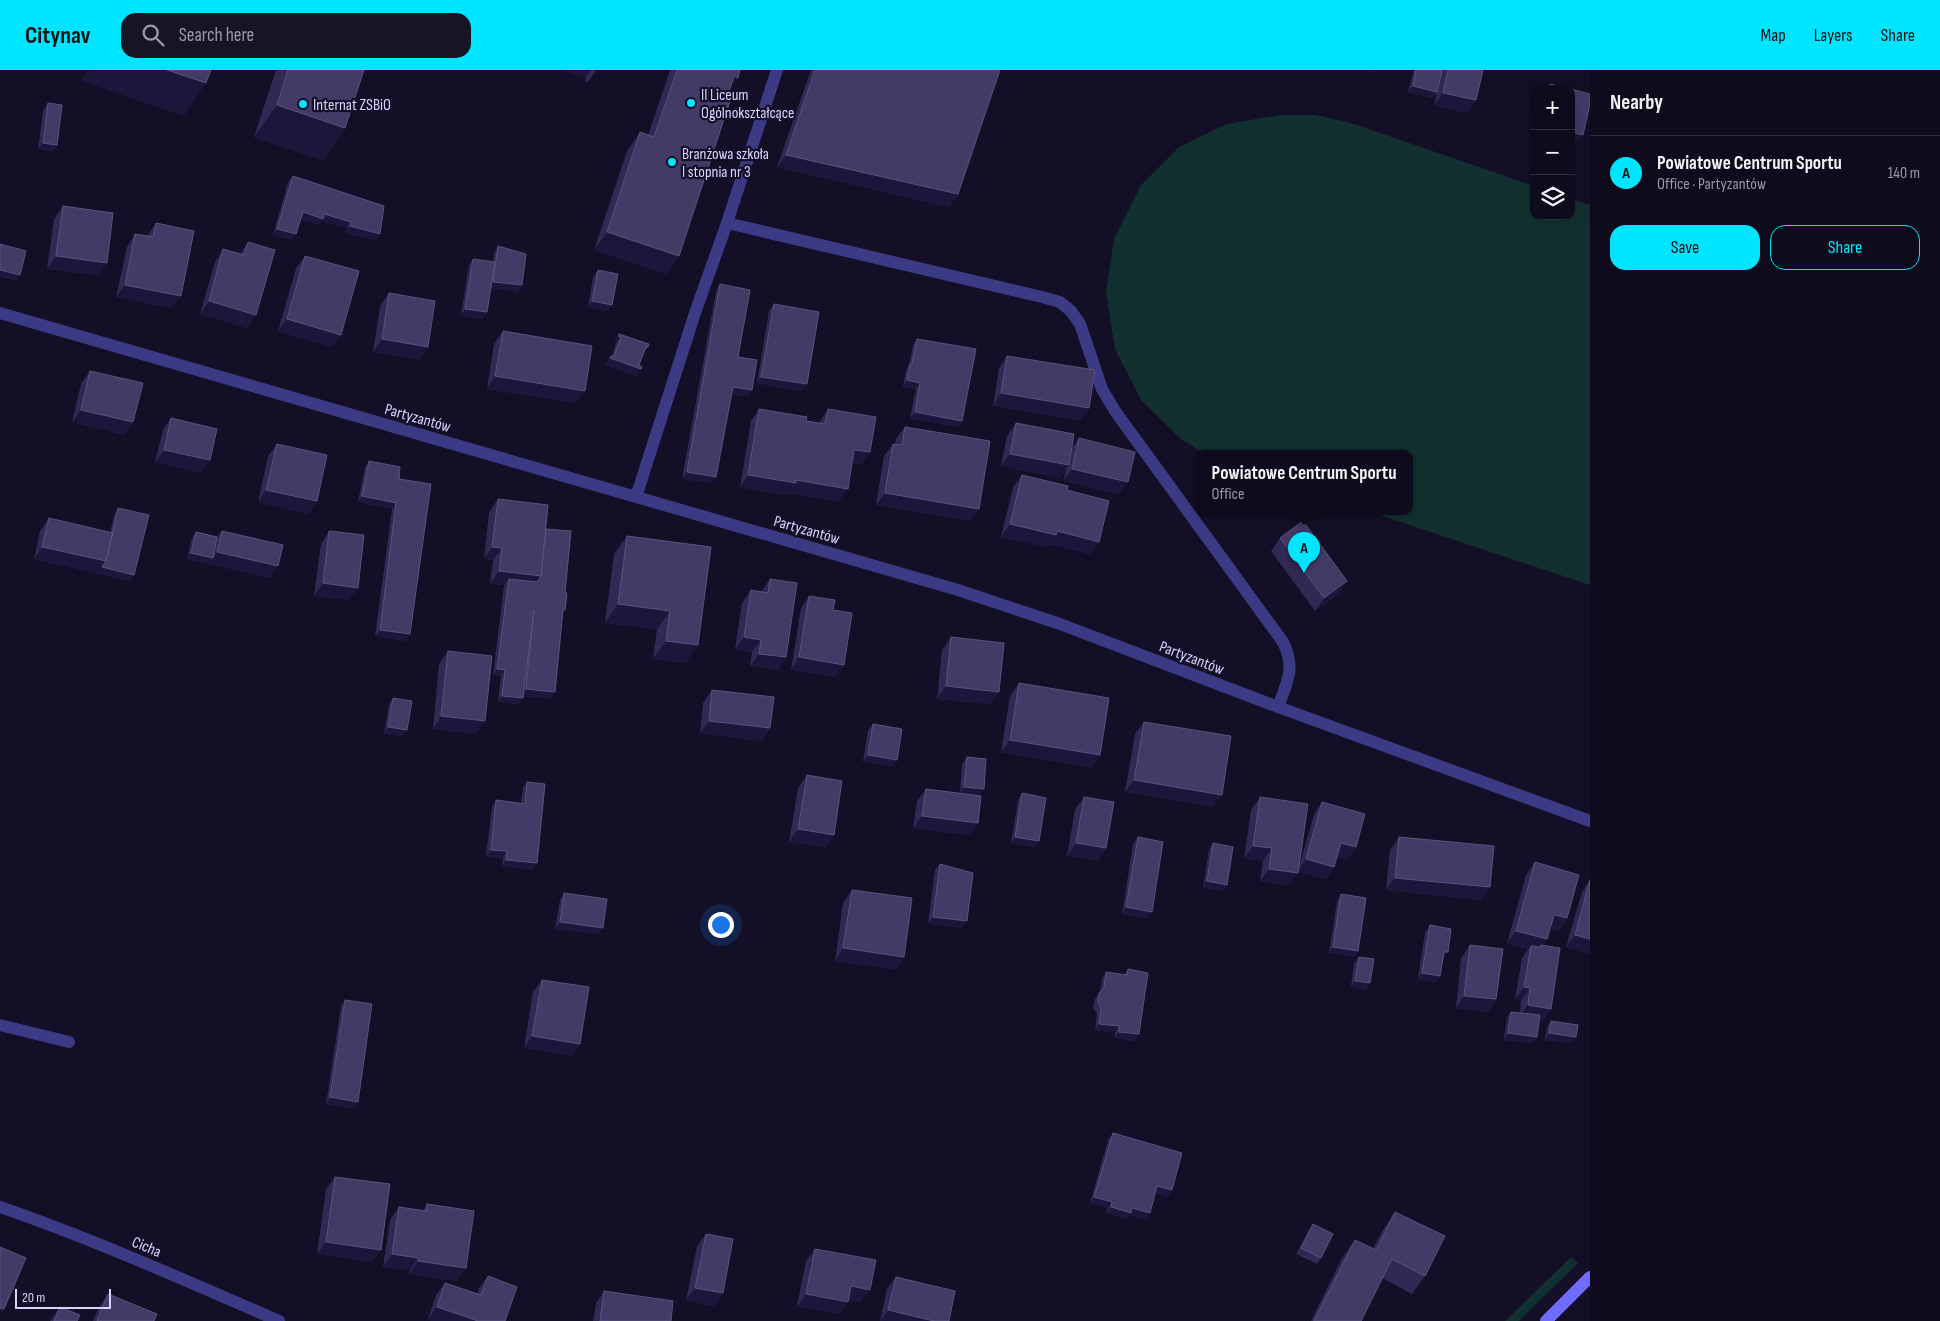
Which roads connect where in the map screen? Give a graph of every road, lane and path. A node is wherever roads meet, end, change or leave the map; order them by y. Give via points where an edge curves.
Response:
1 (777, 70) edge
2 (727, 223) junction
3 (0, 313) edge
4 (636, 497) junction
5 (1278, 707) junction
6 (1590, 821) edge
7 (0, 1025) edge
8 (69, 1042) dead end
9 (0, 1207) edge
10 (1590, 1277) edge
11 (279, 1321) edge
12 (1546, 1321) edge

1 - 2 street
2 - 4 street
2 - 5 street via 1042,297 1060,302 1071,311 1080,324 1102,390 1115,411 1283,642 1291,668
3 - 4 street, Partyzantów
4 - 5 street, Partyzantów via 958,590 1060,624
5 - 6 street, Partyzantów
7 - 8 street
9 - 11 street, Cicha via 126,1254
10 - 12 street

